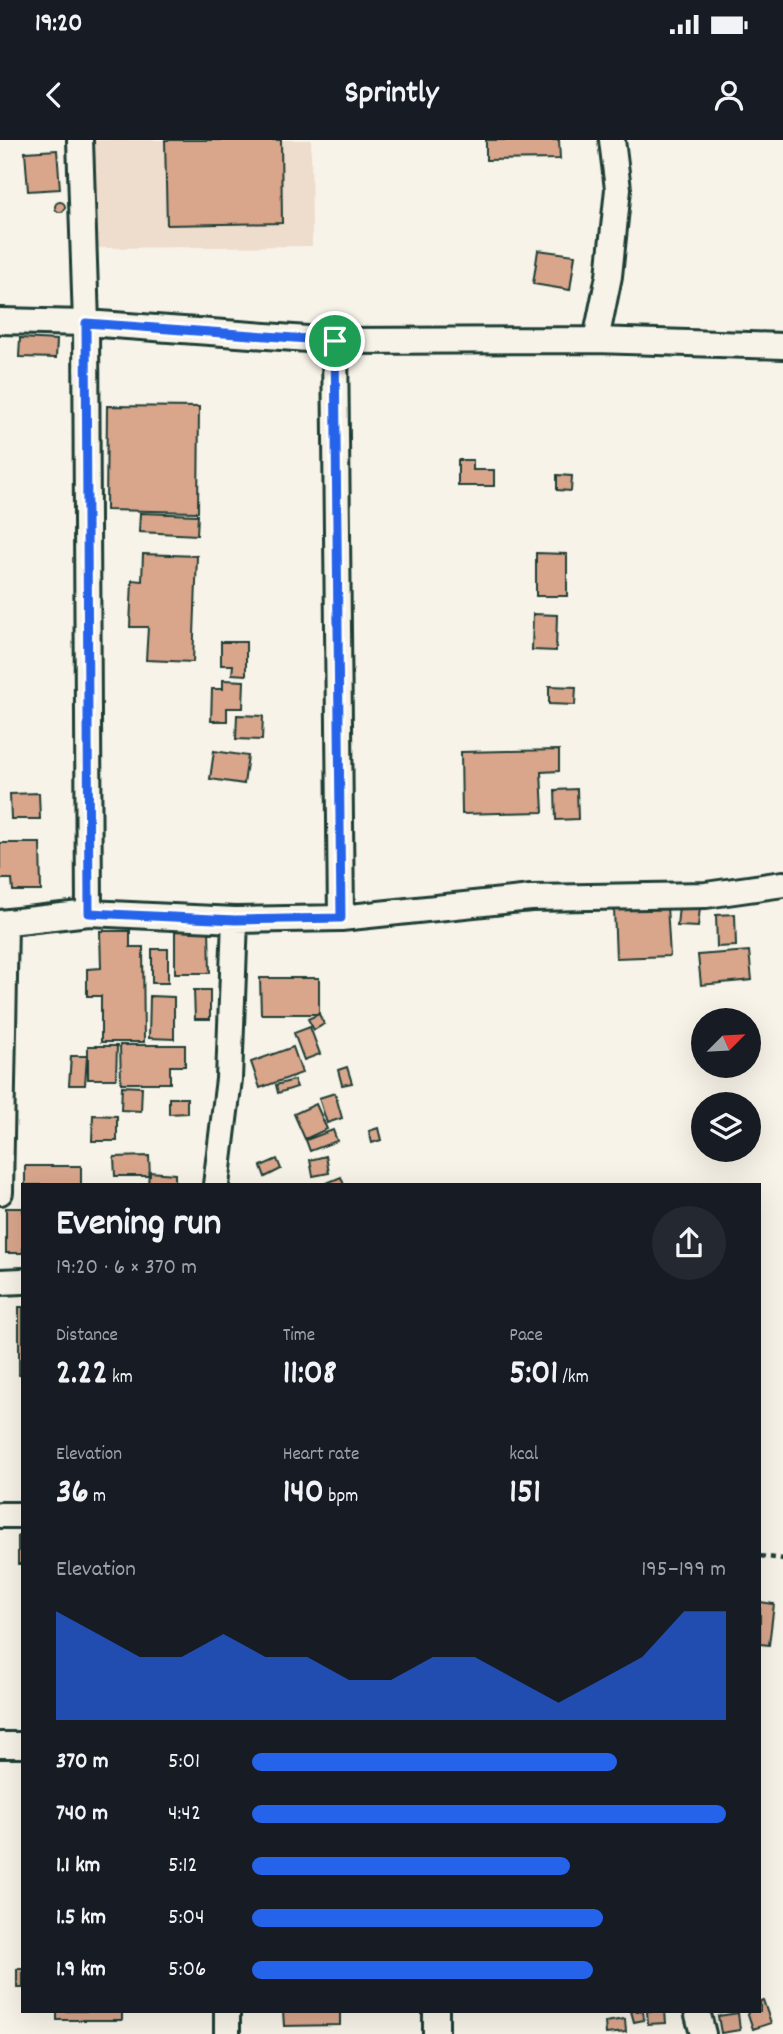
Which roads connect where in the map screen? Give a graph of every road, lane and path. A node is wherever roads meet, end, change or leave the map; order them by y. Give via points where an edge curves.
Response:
1 (80, 140) edge
2 (612, 140) edge
3 (0, 321) edge
4 (86, 323) junction
5 (335, 341) junction
6 (596, 341) junction
7 (783, 346) edge
8 (783, 884) edge
9 (89, 913) junction
10 (341, 918) junction
11 (235, 920) junction
12 (3, 923) edge
13 (216, 1183) edge
14 (0, 1192) edge
15 (21, 1281) edge
16 (0, 1282) edge
17 (0, 1515) edge
18 (21, 1515) edge
19 (761, 1556) edge
20 (783, 1559) edge
21 (0, 1745) edge
22 (21, 1745) edge
23 (227, 2013) edge
24 (436, 2013) edge
25 (698, 2013) edge
26 (227, 2034) edge
27 (436, 2034) edge
28 (703, 2034) edge

1 - 4 street
2 - 6 street via 618,190
3 - 4 street
4 - 5 street
4 - 9 street
5 - 6 street
5 - 10 street
6 - 7 street
8 - 10 street via 706,895 531,898
9 - 11 street
9 - 12 street
10 - 11 street
11 - 13 street via 229,1079
12 - 14 street
15 - 16 street
17 - 18 street
19 - 20 path
21 - 22 street
23 - 26 street
24 - 27 street
25 - 28 street

